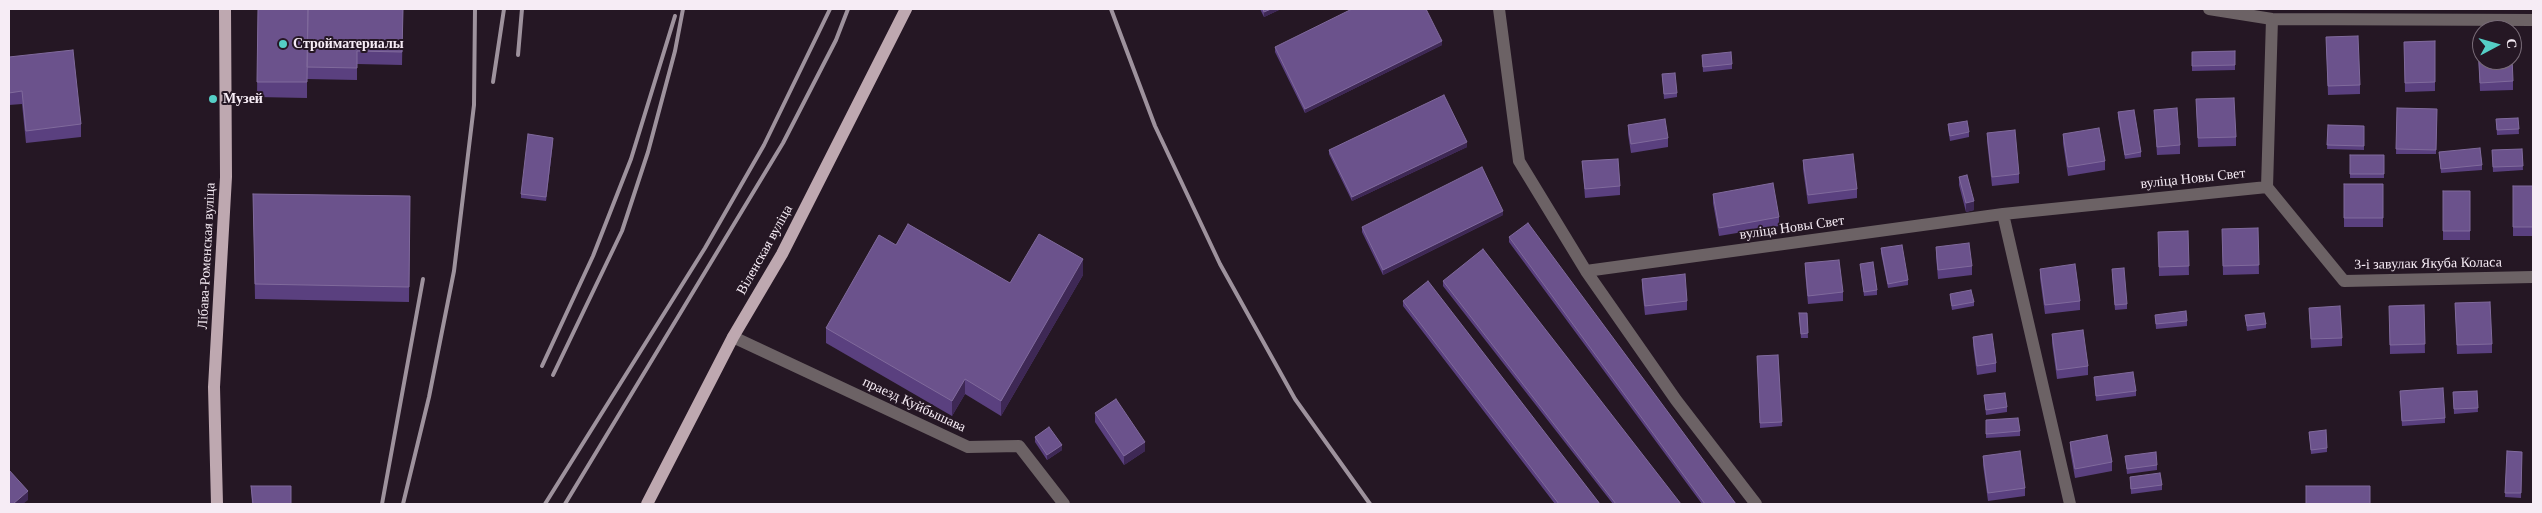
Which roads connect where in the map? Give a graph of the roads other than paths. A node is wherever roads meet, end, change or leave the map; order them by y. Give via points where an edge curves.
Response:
1 (225, 9) edge
2 (906, 9) edge
3 (1499, 9) edge
4 (2209, 9) edge
5 (2272, 19) junction
6 (2533, 20) edge
7 (2267, 187) junction
8 (2003, 214) junction
9 (1586, 271) junction
10 (2533, 277) edge
11 (733, 337) junction
12 (217, 504) edge
13 (647, 504) edge
14 (1064, 504) edge
15 (1756, 504) edge
16 (2070, 504) edge

1 - 12 main road, Лібава-Роменская вуліца via 226,176 214,387
2 - 11 main road, Віленская вуліца via 782,254
3 - 9 street via 1519,161
4 - 5 street
5 - 6 street
5 - 7 street
7 - 8 street, вуліца Новы Свет
7 - 10 street, 3-і завулак Якуба Коласа via 2344,281
8 - 9 street, вуліца Новы Свет
8 - 16 street
9 - 15 street via 1676,400
11 - 13 main road, Віленская вуліца
11 - 14 street, праезд Куйбышава via 968,447 1019,446

